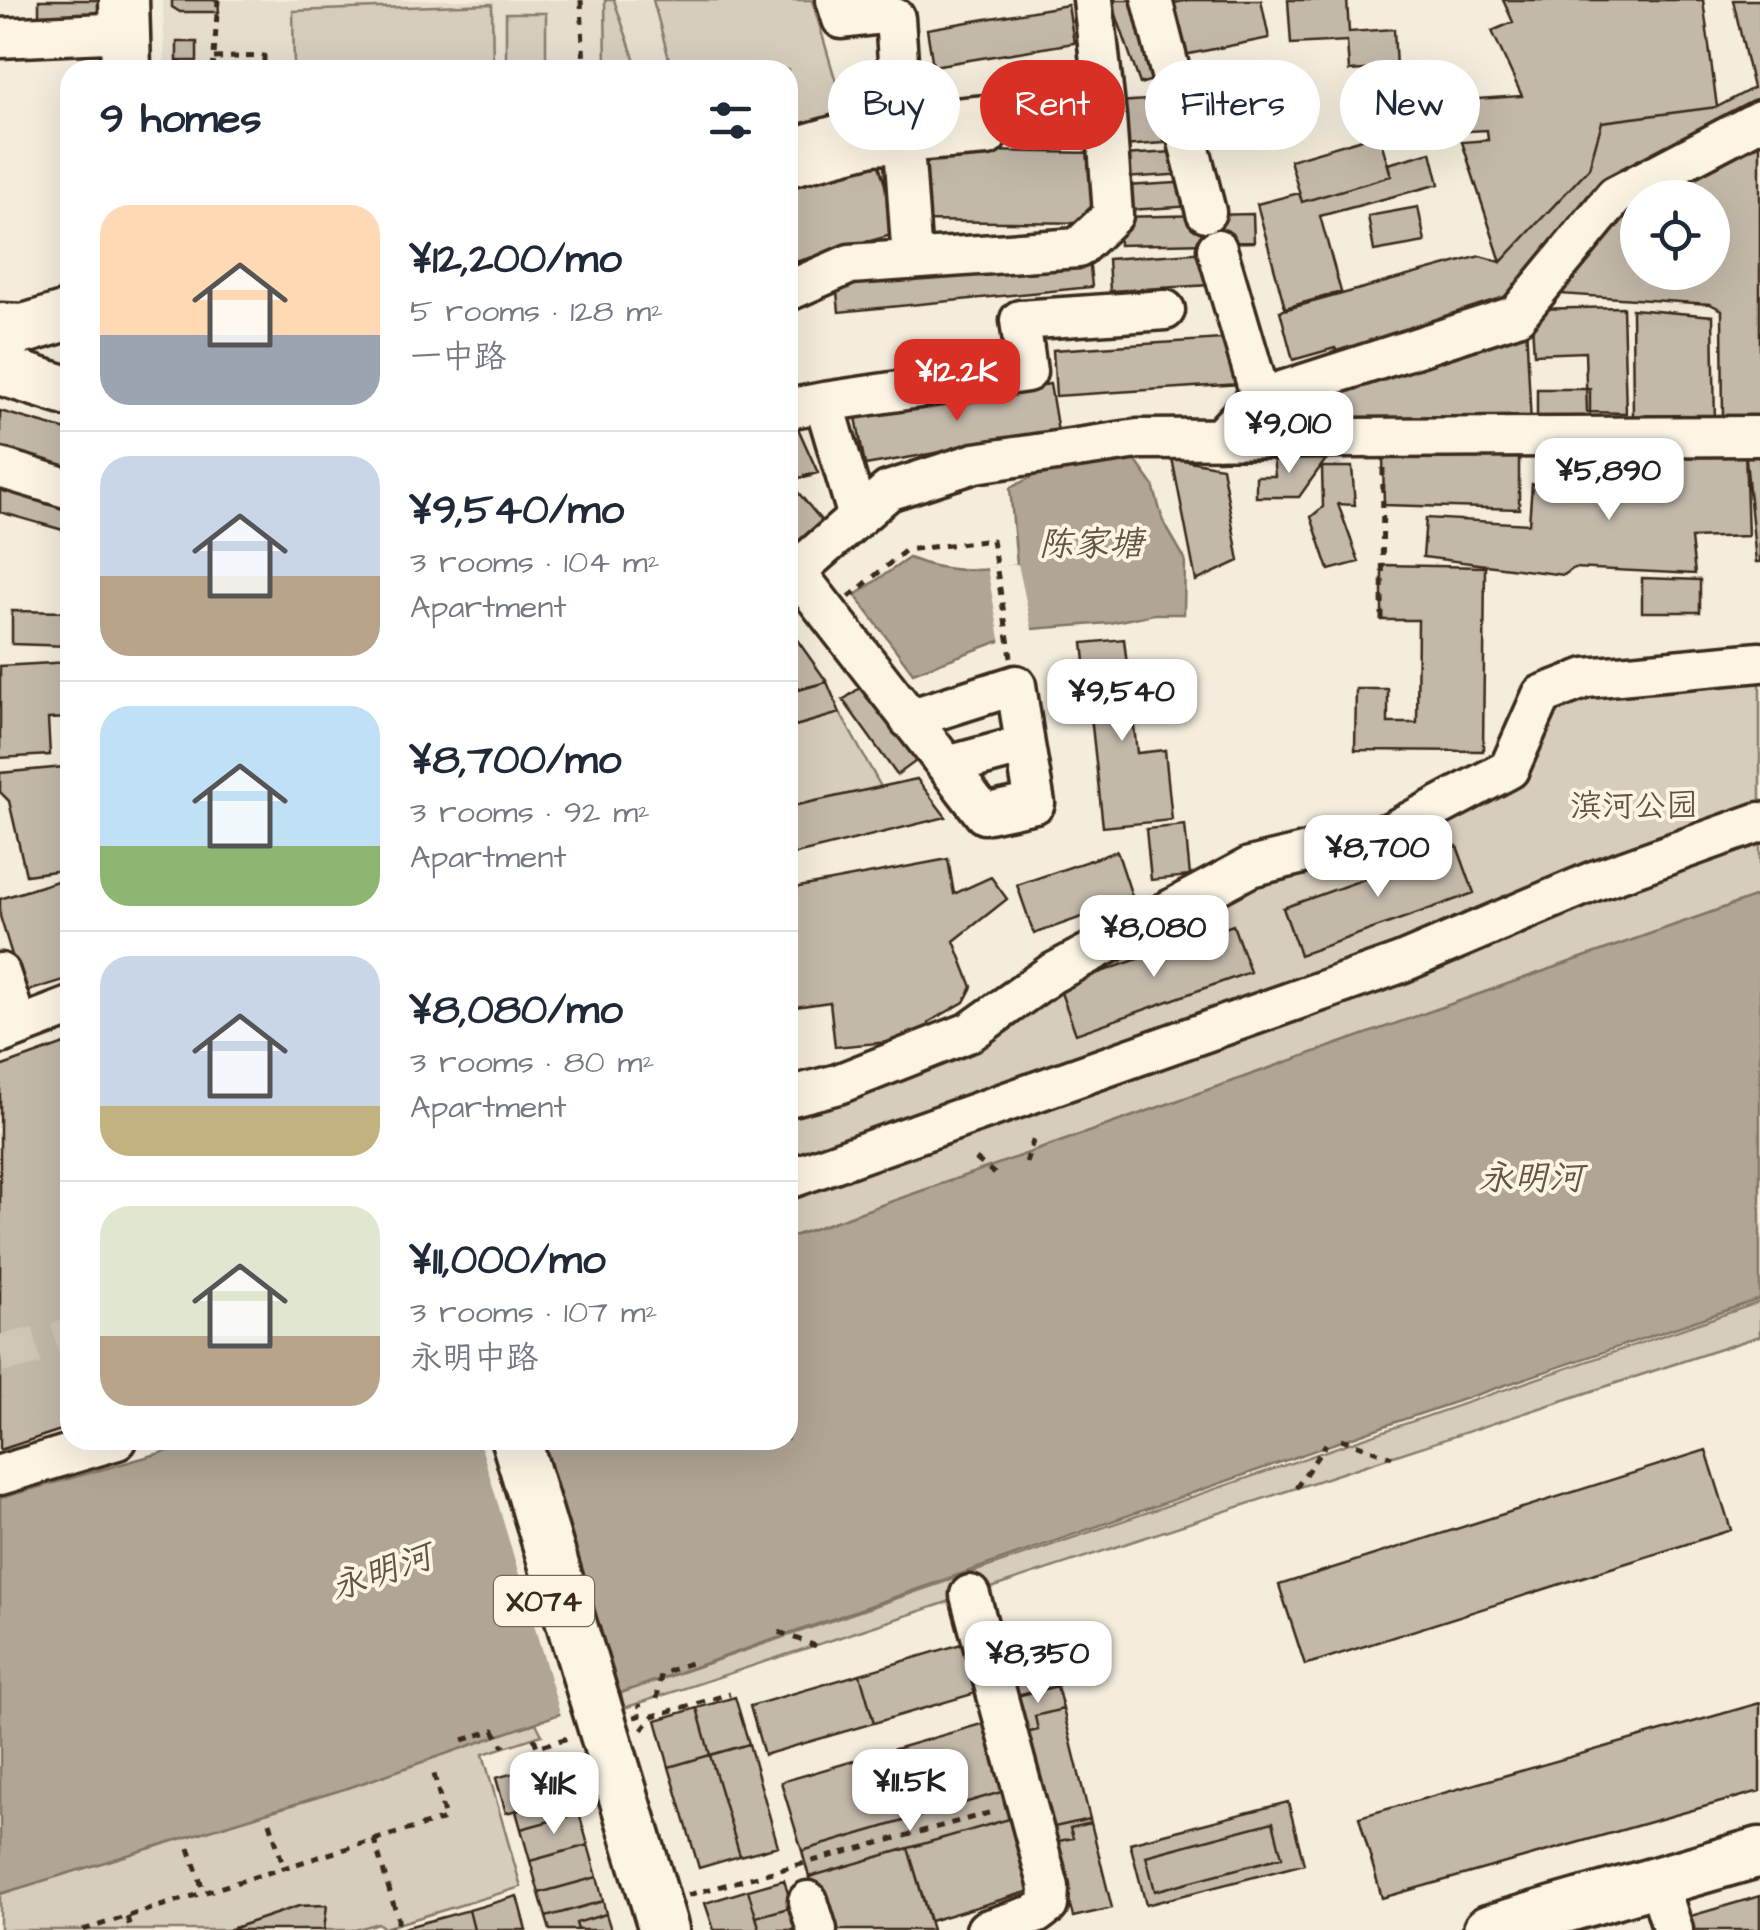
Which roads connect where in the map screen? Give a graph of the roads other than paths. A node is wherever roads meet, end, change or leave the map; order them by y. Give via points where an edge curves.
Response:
1 (836, 0) edge
2 (1093, 0) edge
3 (1152, 0) edge
4 (0, 38) edge
5 (132, 50) edge
6 (898, 60) edge
7 (1760, 120) edge
8 (828, 138) edge
9 (798, 146) edge
10 (850, 150) edge
11 (905, 150) edge
12 (798, 164) edge
13 (1206, 212) dead end
14 (1217, 249) dead end
15 (912, 260) junction
16 (798, 287) edge
17 (1165, 310) dead end
18 (60, 319) edge
19 (0, 328) edge
20 (0, 337) edge
21 (60, 346) edge
22 (0, 349) edge
23 (60, 358) edge
24 (0, 370) edge
25 (60, 389) edge
26 (1261, 398) junction
27 (806, 406) edge
28 (1760, 436) edge
29 (1220, 439) junction
30 (0, 468) edge
31 (60, 486) edge
32 (858, 518) junction
33 (798, 570) edge
34 (798, 582) edge
35 (1760, 662) edge
36 (908, 719) junction
37 (1025, 745) junction
38 (947, 766) junction
39 (1760, 822) edge
40 (1760, 840) edge
41 (1422, 954) junction
42 (0, 973) edge
43 (60, 1010) edge
44 (9, 1031) edge
45 (798, 1094) edge
46 (798, 1175) edge
47 (83, 1450) edge
48 (500, 1450) edge
49 (519, 1450) edge
50 (0, 1475) edge
51 (970, 1596) dead end
52 (612, 1753) junction
53 (1760, 1852) edge
54 (1658, 1882) junction
55 (653, 1921) edge
56 (986, 1930) edge
57 (1488, 1930) edge
58 (1672, 1930) edge

1 - 6 street via 842,20 895,18
2 - 15 street via 1113,215 1078,248
3 - 13 street
4 - 5 street via 106,33
7 - 26 street via 1615,196 1517,315
8 - 9 street
10 - 12 street
11 - 15 street
14 - 26 street
15 - 16 street via 850,264
17 - 27 street via 1020,320 1027,372
18 - 19 main road
20 - 21 main road
22 - 23 main road
24 - 25 main road
26 - 29 street
27 - 32 street
28 - 29 street
29 - 32 street via 1138,439 975,463 888,491
30 - 31 street
32 - 33 street
34 - 36 street
35 - 45 street via 1586,678 1542,695 1509,769 1475,788 1390,833 1250,867 1051,974 970,1032
36 - 37 street via 1016,685
36 - 38 street
37 - 38 street
37 - 38 street via 1035,803 984,814
39 - 41 street via 1594,881
40 - 41 street
41 - 46 street
42 - 44 street
43 - 44 street
47 - 50 street
48 - 52 main road, X074
49 - 52 main road, X074
51 - 56 street via 1048,1886 1048,1905 1036,1914
52 - 55 main road, X074
53 - 54 main road
54 - 57 main road
54 - 58 street

